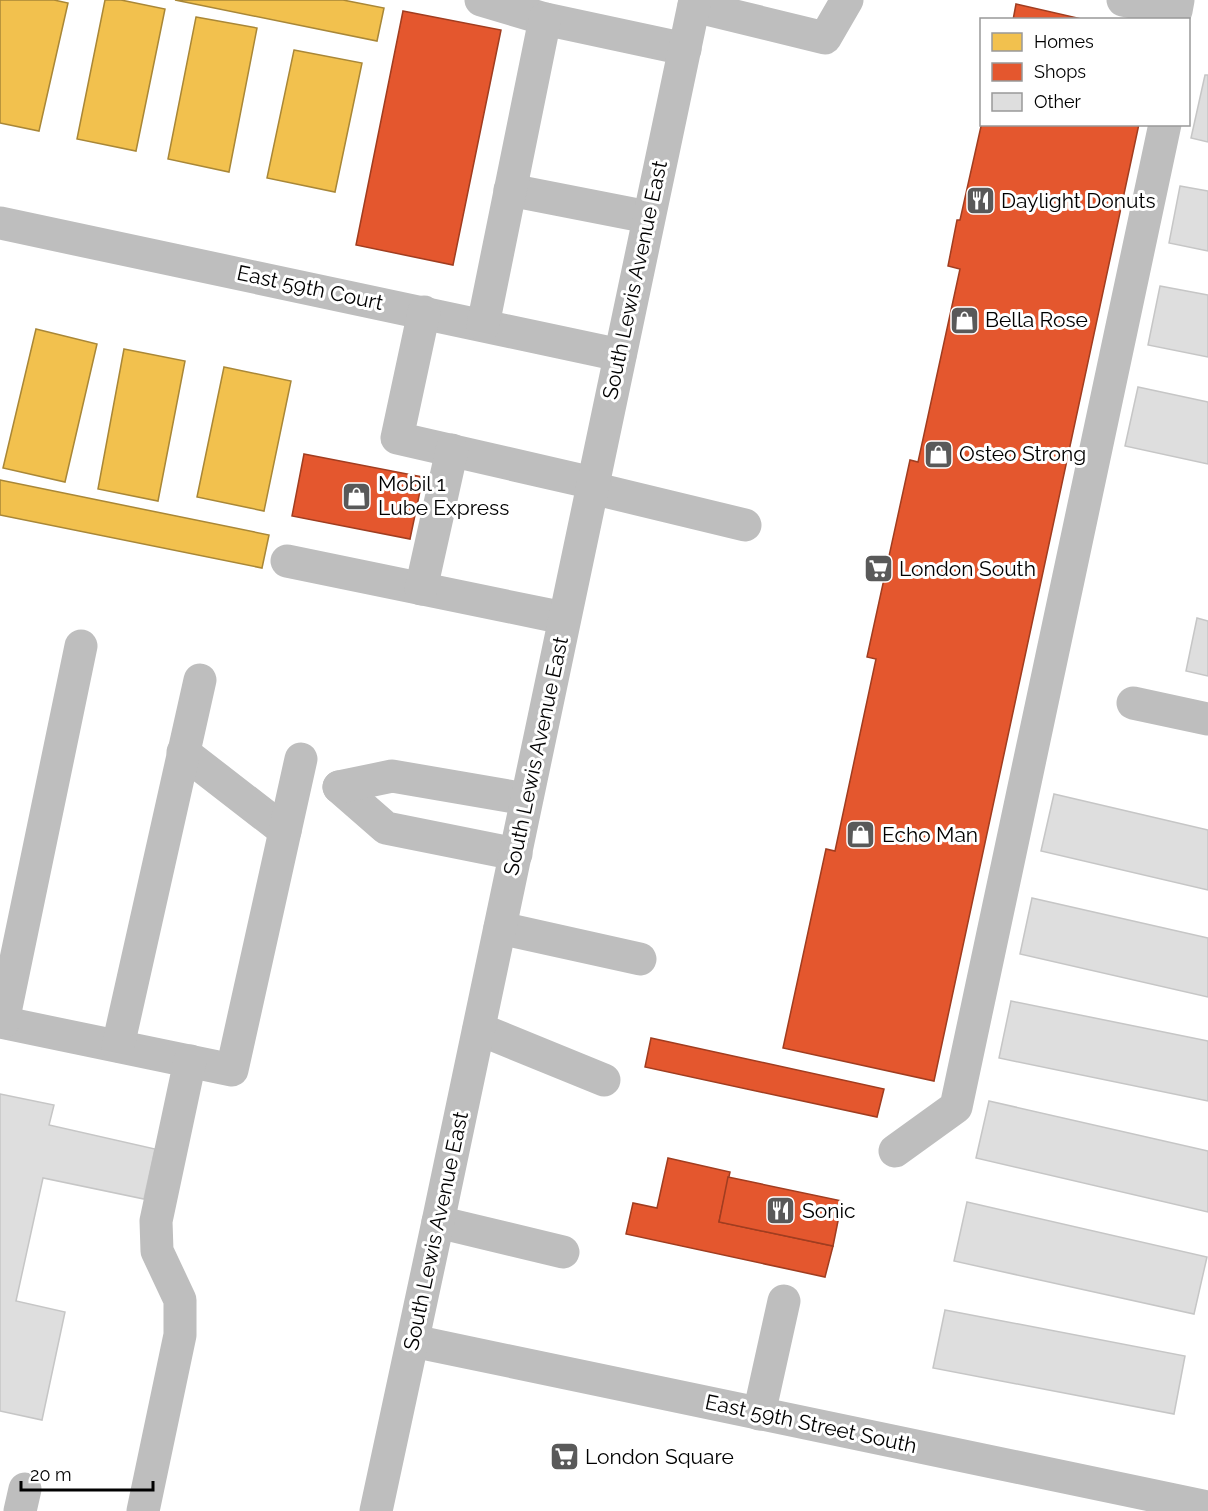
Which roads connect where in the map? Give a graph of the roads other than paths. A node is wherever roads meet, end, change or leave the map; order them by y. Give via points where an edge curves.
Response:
1 (481, 0) edge
2 (847, 0) edge
3 (1123, 0) edge
4 (695, 3) edge
5 (1177, 10) edge
6 (545, 19) junction
7 (685, 49) junction
8 (1165, 126) edge
9 (510, 190) junction
10 (648, 217) junction
11 (0, 223) edge
12 (424, 312) junction
13 (483, 325) junction
14 (620, 355) junction
15 (452, 450) junction
16 (592, 486) junction
17 (745, 525) dead end
18 (287, 561) dead end
19 (421, 589) junction
20 (564, 618) junction
21 (81, 645) dead end
22 (200, 680) dead end
23 (1133, 703) dead end
24 (1208, 719) edge
25 (183, 752) junction
26 (301, 759) dead end
27 (526, 799) junction
28 (285, 831) junction
29 (516, 854) junction
30 (500, 928) junction
31 (640, 959) dead end
32 (2, 1022) edge
33 (479, 1029) junction
34 (118, 1046) junction
35 (190, 1061) junction
36 (604, 1080) dead end
37 (895, 1151) dead end
38 (438, 1222) junction
39 (563, 1252) dead end
40 (784, 1301) dead end
41 (413, 1341) junction
42 (759, 1414) junction
43 (1208, 1507) edge
44 (142, 1511) edge
45 (376, 1511) edge

1 - 6 main road
2 - 4 main road via 825,38
3 - 5 main road
4 - 7 main road, South Lewis Avenue East
6 - 7 main road
6 - 9 main road
7 - 10 main road, South Lewis Avenue East
8 - 37 main road via 956,1107
9 - 10 main road
9 - 13 main road
10 - 14 main road, South Lewis Avenue East
11 - 12 main road, East 59th Court
12 - 13 main road, East 59th Court
12 - 15 main road via 397,438
13 - 14 main road, East 59th Court
14 - 16 main road, South Lewis Avenue East
15 - 16 main road
15 - 19 main road
16 - 17 main road
16 - 20 main road, South Lewis Avenue East
18 - 19 main road
19 - 20 main road
20 - 27 main road, South Lewis Avenue East
21 - 32 main road
22 - 25 main road
23 - 24 main road
25 - 28 main road
25 - 34 main road
26 - 28 main road
27 - 29 main road, South Lewis Avenue East
27 - 29 main road via 392,776 339,787 386,828
28 - 35 main road via 232,1070
29 - 30 main road, South Lewis Avenue East
30 - 31 main road
30 - 33 main road, South Lewis Avenue East
32 - 34 main road
33 - 36 main road
33 - 38 main road, South Lewis Avenue East
34 - 35 main road
35 - 44 main road via 156,1221 156,1251 180,1300 180,1335
38 - 39 main road
38 - 41 main road, South Lewis Avenue East
40 - 42 main road
41 - 42 main road, East 59th Street South
41 - 45 main road, South Lewis Avenue East
42 - 43 main road, East 59th Street South

